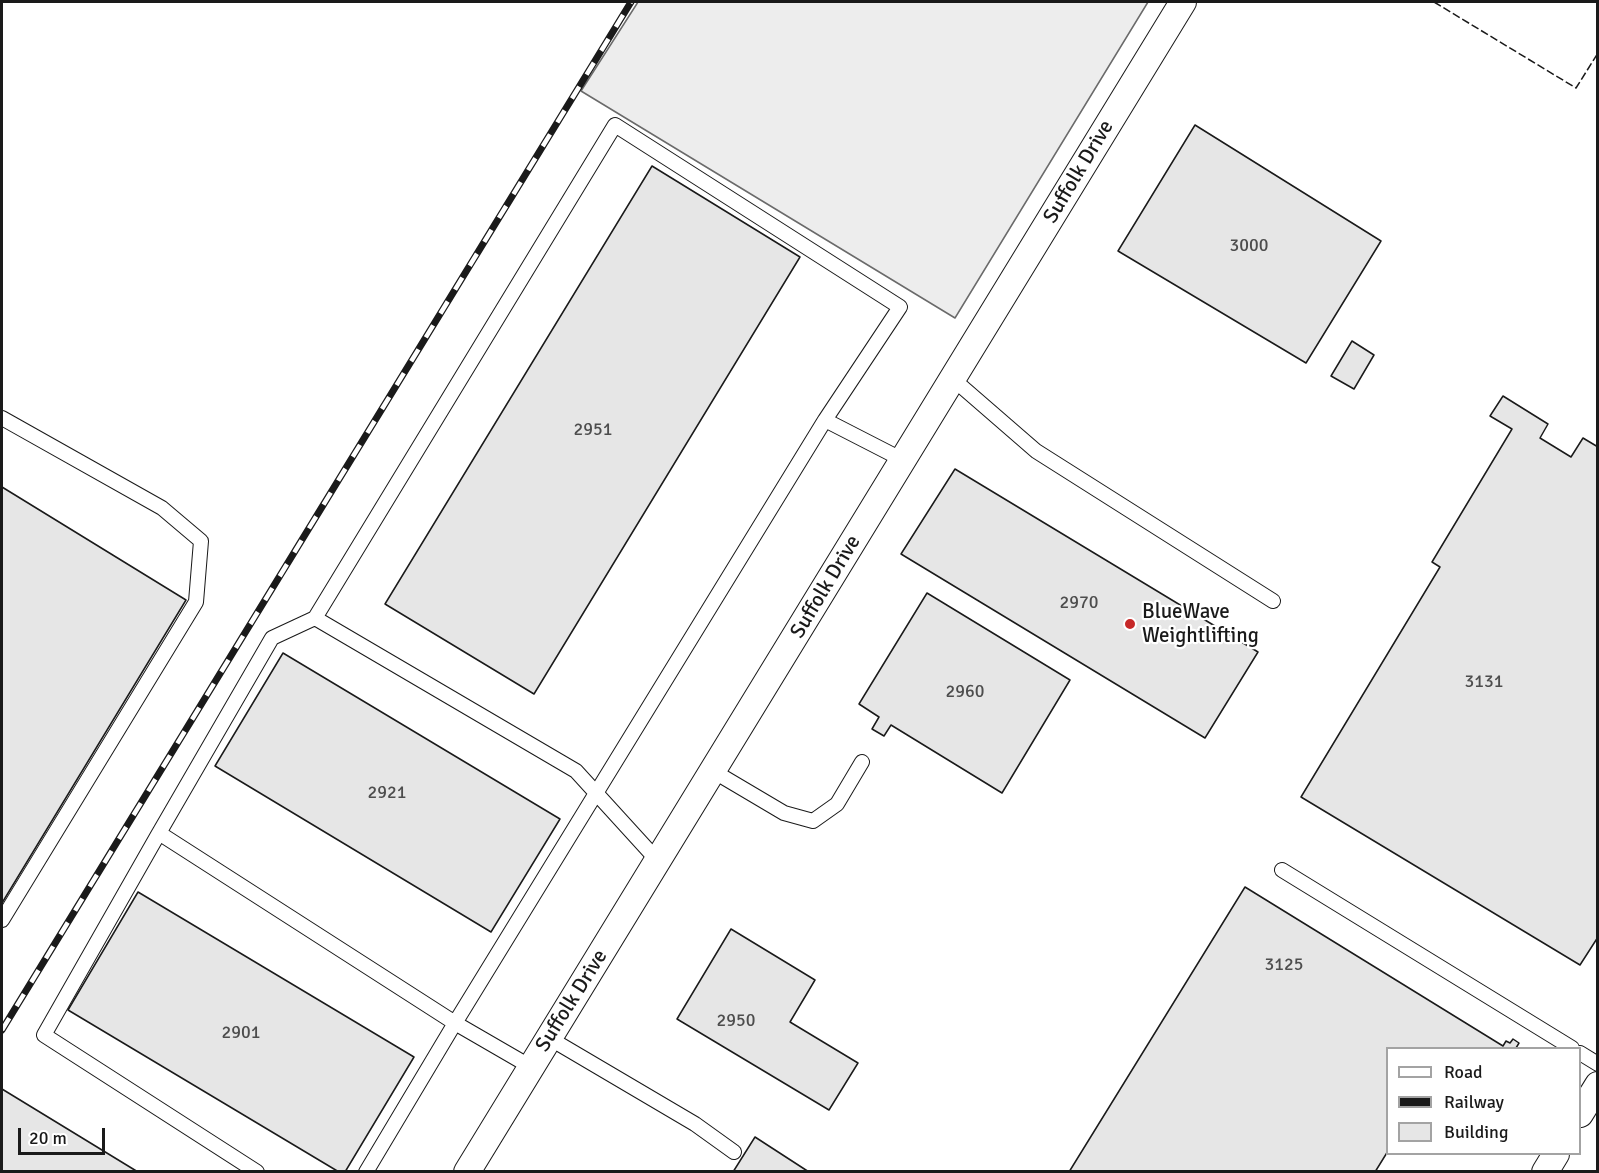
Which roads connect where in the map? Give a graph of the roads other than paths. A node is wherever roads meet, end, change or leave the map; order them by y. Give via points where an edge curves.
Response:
1 (1183, 2) edge
2 (953, 379) junction
3 (2, 418) edge
4 (825, 420) junction
5 (903, 460) junction
6 (1273, 601) dead end
7 (315, 618) junction
8 (862, 762) dead end
9 (713, 771) junction
10 (596, 793) junction
11 (159, 833) junction
12 (658, 861) junction
13 (1282, 870) dead end
14 (2, 920) edge
15 (455, 1023) junction
16 (549, 1038) junction
17 (1570, 1047) edge
18 (1581, 1054) edge
19 (1598, 1064) edge
20 (531, 1067) junction
21 (1598, 1085) edge
22 (1581, 1112) edge
23 (734, 1152) dead end
24 (1555, 1155) edge
25 (257, 1172) edge
26 (366, 1172) edge
27 (467, 1172) edge
28 (1545, 1172) edge

1 - 2 street, Suffolk Drive
2 - 5 street, Suffolk Drive
2 - 6 lane via 1036,451
3 - 14 lane via 162,508 201,541 196,602
4 - 5 lane
4 - 7 lane via 900,307 615,125
4 - 10 lane
5 - 9 street, Suffolk Drive
7 - 10 lane via 576,771
7 - 11 lane via 273,638
8 - 9 lane via 837,804 813,821 784,813
9 - 12 street, Suffolk Drive
10 - 12 lane
10 - 15 lane
11 - 15 lane
11 - 25 lane via 44,1035
12 - 16 street, Suffolk Drive
13 - 17 lane
15 - 20 lane
15 - 26 lane
16 - 20 street, Suffolk Drive
16 - 23 lane via 695,1124
18 - 19 lane
20 - 27 street, Suffolk Drive
21 - 22 street
24 - 28 street

